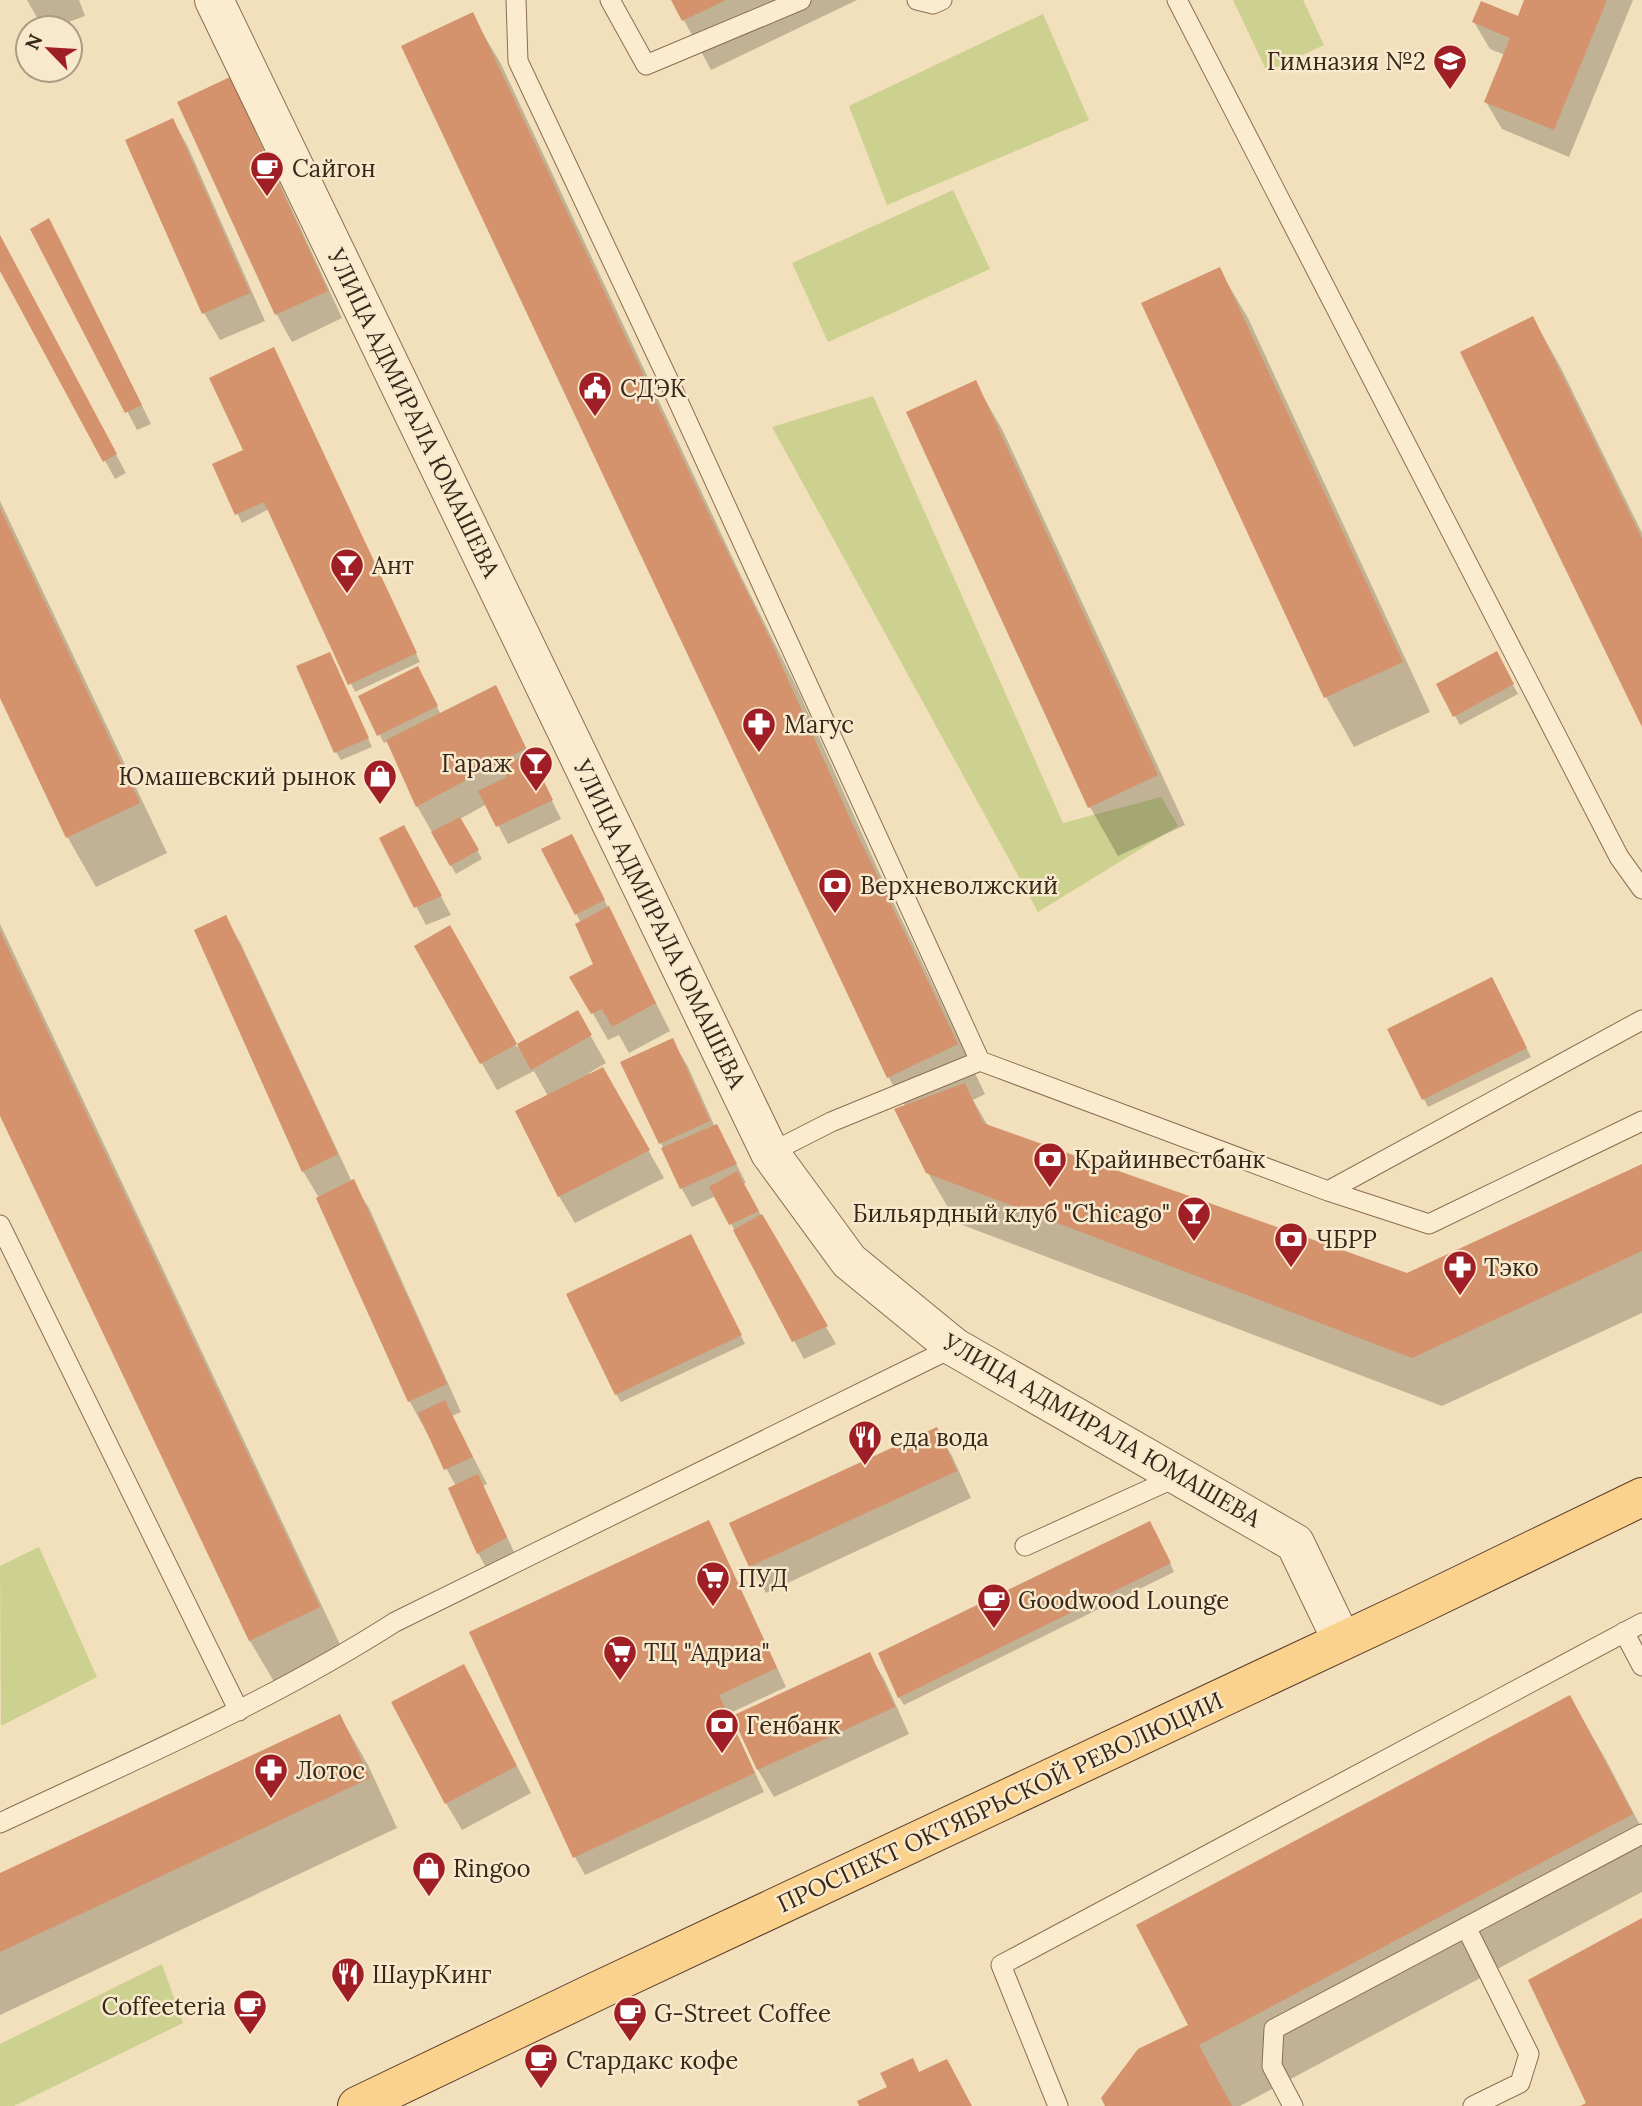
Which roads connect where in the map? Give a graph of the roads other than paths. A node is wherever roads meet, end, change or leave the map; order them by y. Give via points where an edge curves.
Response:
1 (214, 0) edge
2 (516, 0) edge
3 (610, 0) edge
4 (801, 0) edge
5 (917, 0) edge
6 (942, 0) edge
7 (1177, 0) edge
8 (1642, 889) edge
9 (1642, 1020) edge
10 (980, 1061) junction
11 (1642, 1121) edge
12 (770, 1153) junction
13 (1328, 1191) junction
14 (0, 1225) edge
15 (954, 1347) junction
16 (1179, 1476) junction
17 (1642, 1497) edge
18 (1025, 1546) dead end
19 (1642, 1623) edge
20 (1624, 1632) junction
21 (1342, 1641) junction
22 (1642, 1666) edge
23 (239, 1711) junction
24 (0, 1823) edge
25 (1642, 1834) edge
26 (1466, 1927) junction
27 (358, 2106) edge
28 (1058, 2106) edge
29 (1293, 2106) edge
30 (1473, 2106) edge

1 - 12 street, УЛИЦА АДМИРАЛА ЮМАШЕВА
2 - 10 lane via 517,61
3 - 4 lane via 646,65
5 - 6 lane via 933,4
7 - 8 lane via 1619,857
9 - 13 lane
10 - 12 lane via 831,1122
10 - 13 lane
11 - 13 lane via 1429,1224
12 - 15 street, УЛИЦА АДМИРАЛА ЮМАШЕВА via 849,1261
14 - 23 lane
15 - 16 street, УЛИЦА АДМИРАЛА ЮМАШЕВА
15 - 23 lane via 395,1622
16 - 18 lane
16 - 21 street, УЛИЦА АДМИРАЛА ЮМАШЕВА via 1295,1543
17 - 21 main road, ПРОСПЕКТ ОКТЯБРЬСКОЙ РЕВОЛЮЦИИ
19 - 20 lane
20 - 22 lane
20 - 28 lane via 1001,1965
21 - 27 main road, ПРОСПЕКТ ОКТЯБРЬСКОЙ РЕВОЛЮЦИИ
23 - 24 lane
25 - 26 lane
26 - 29 lane via 1274,2029 1272,2066
26 - 30 lane via 1529,2054 1520,2083

